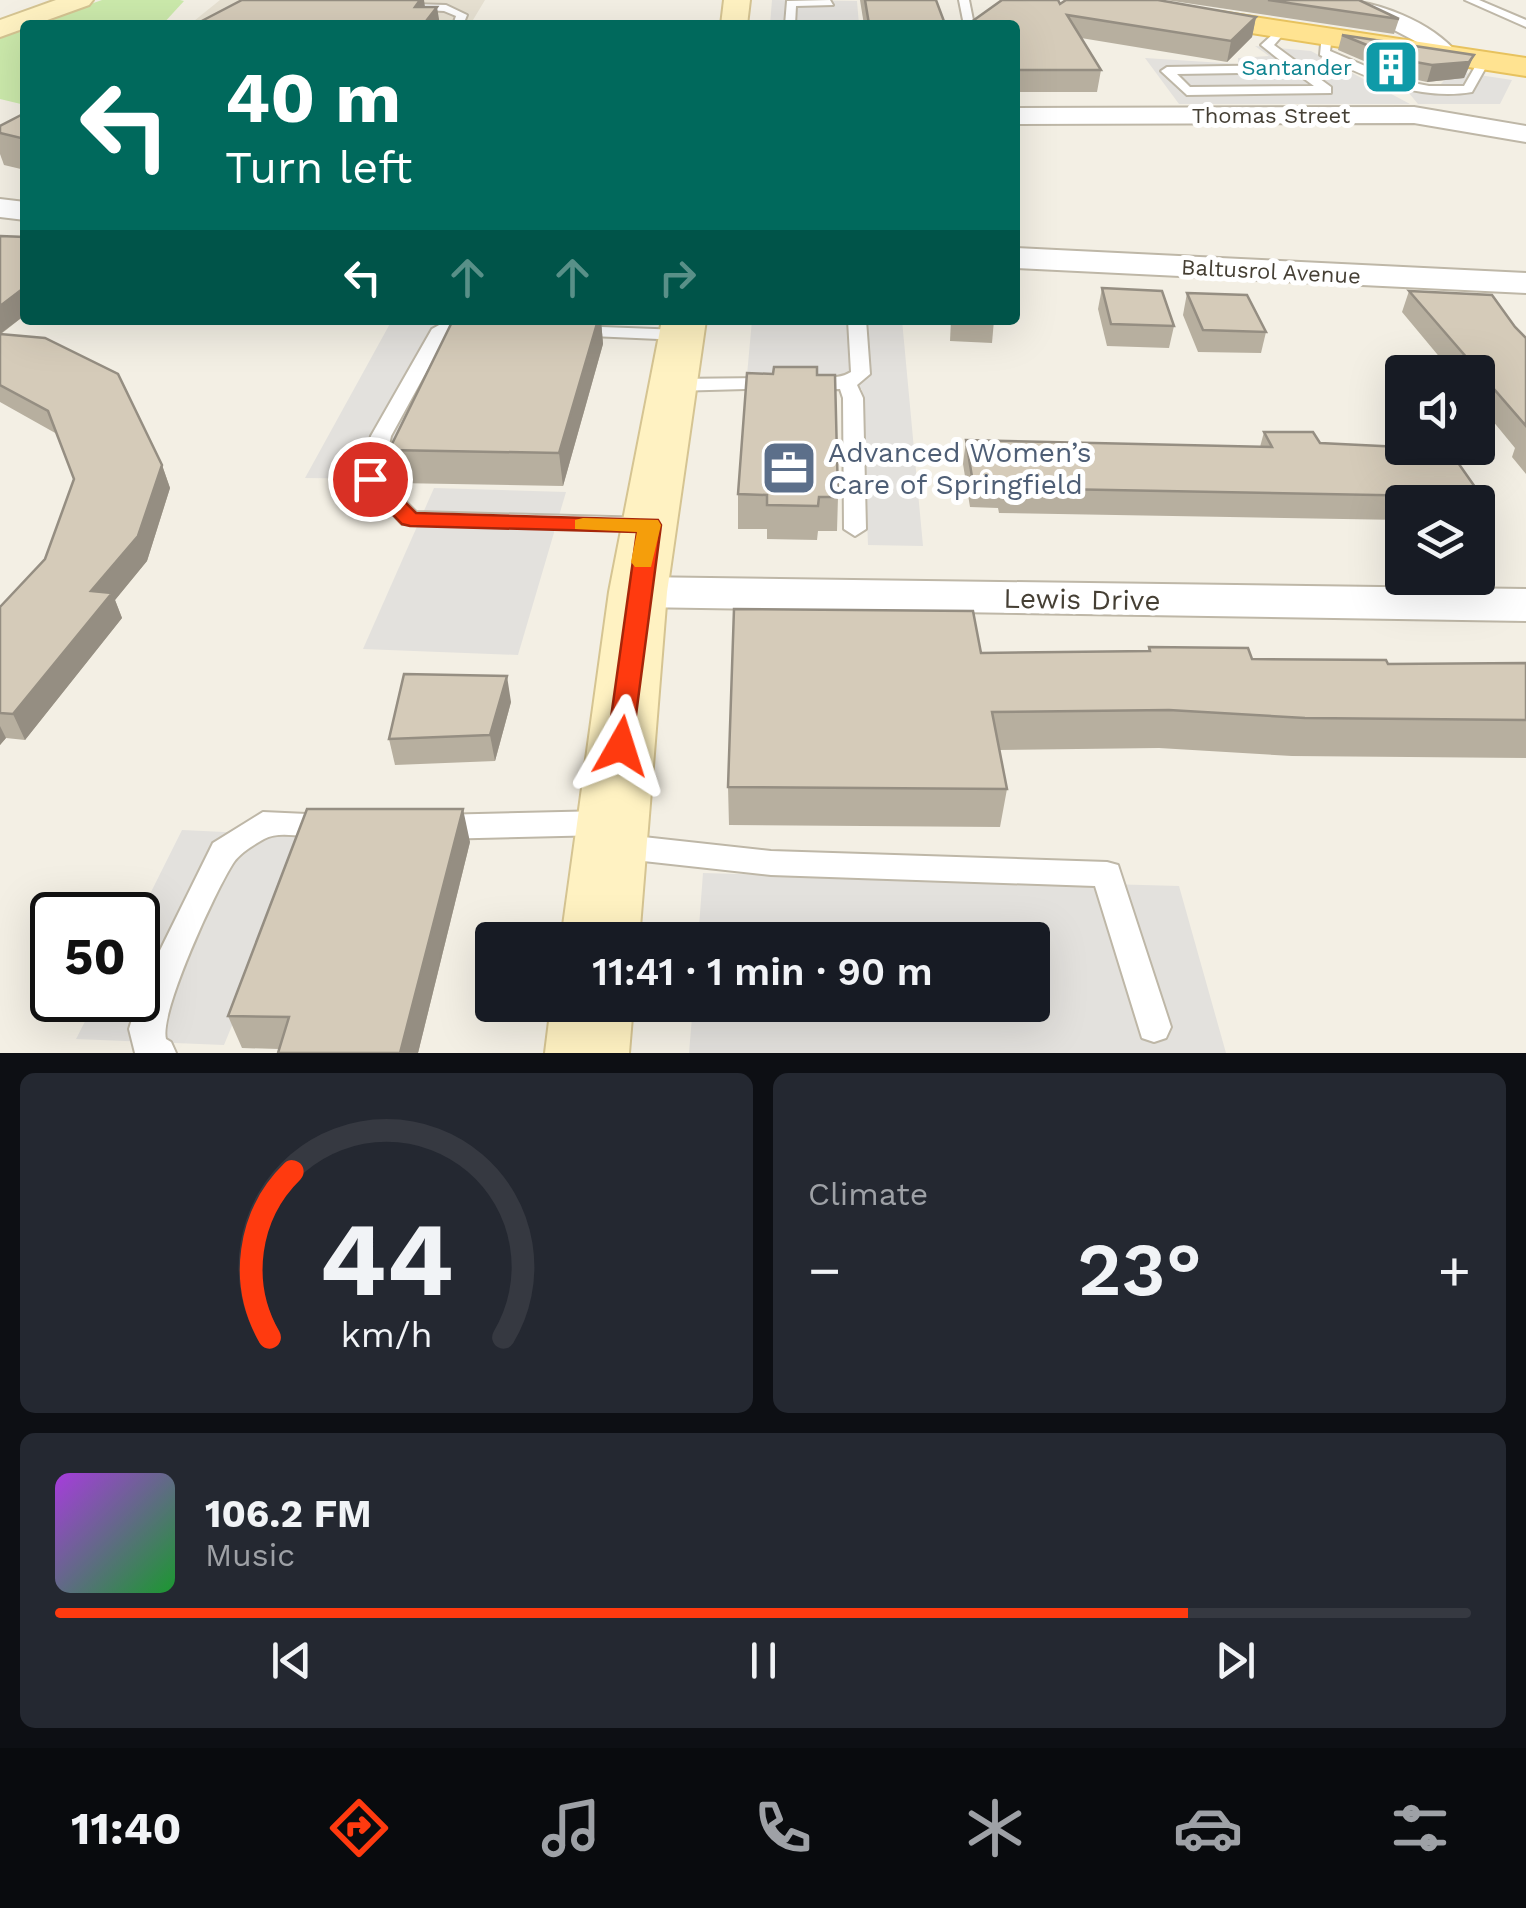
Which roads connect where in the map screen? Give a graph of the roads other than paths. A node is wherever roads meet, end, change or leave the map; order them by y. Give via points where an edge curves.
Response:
1 (80, 0) edge
2 (1090, 0) edge
3 (1347, 0) edge
4 (1470, 0) edge
5 (830, 6) edge
6 (388, 7) edge
7 (23, 20) edge
8 (460, 20) edge
9 (790, 20) edge
10 (1526, 24) edge
11 (1282, 29) junction
12 (1326, 43) junction
13 (1446, 54) junction
14 (1484, 60) junction
15 (1526, 67) edge
16 (1301, 68) junction
17 (1020, 116) edge
18 (1526, 134) edge
19 (1020, 258) edge
20 (1526, 283) edge
21 (857, 325) edge
22 (498, 330) edge
23 (556, 330) edge
24 (679, 347) edge
25 (847, 384) junction
26 (650, 525) junction
27 (855, 529) dead end
28 (638, 592) junction
29 (1526, 605) edge
30 (356, 828) edge
31 (410, 828) edge
32 (612, 834) junction
33 (602, 922) edge
34 (590, 1022) edge
35 (1154, 1028) dead end
36 (160, 1053) edge
37 (587, 1053) edge

1 - 7 main road
2 - 11 main road
3 - 13 street
4 - 10 lane
5 - 9 lane via 791,3
6 - 8 lane via 453,9 462,14
11 - 12 main road
11 - 16 lane via 1267,45
12 - 13 main road
12 - 14 lane via 1391,85 1437,92 1468,89
13 - 14 main road
14 - 15 main road
16 - 16 lane via 1282,68 1166,71 1188,91 1327,90
17 - 18 street, Thomas Street via 1414,115
19 - 20 street, Baltusrol Avenue
21 - 25 lane via 861,374
22 - 26 lane via 441,329 380,436 370,479 410,519
23 - 24 lane
24 - 25 lane
24 - 26 main road
25 - 27 lane via 853,398
26 - 28 main road
28 - 29 street, Lewis Drive
28 - 32 main road
30 - 36 lane via 262,824 224,851 159,987 146,1029 152,1051
31 - 32 lane
32 - 33 main road
32 - 35 lane via 771,863 1106,874
34 - 37 main road

